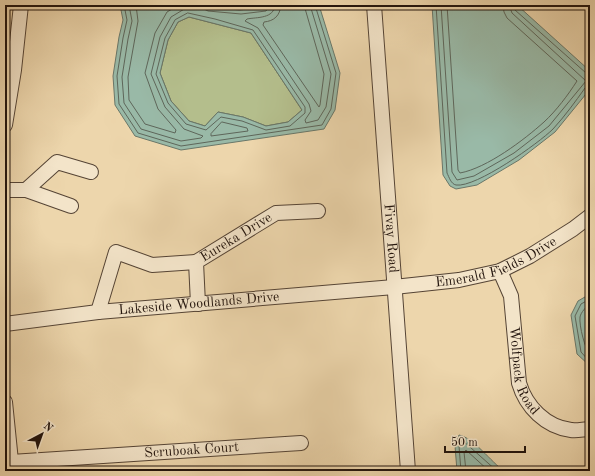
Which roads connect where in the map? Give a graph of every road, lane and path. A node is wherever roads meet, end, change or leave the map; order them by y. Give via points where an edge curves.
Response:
1 (21, 5) edge
2 (374, 5) edge
3 (5, 125) edge
4 (90, 172) dead end
5 (5, 190) edge
6 (26, 190) junction
7 (71, 206) dead end
8 (318, 211) dead end
9 (590, 216) edge
10 (196, 262) junction
11 (500, 271) junction
12 (394, 287) junction
13 (198, 304) junction
14 (98, 312) junction
15 (5, 324) edge
16 (5, 402) edge
17 (590, 429) edge
18 (301, 443) dead end
19 (12, 467) edge
20 (408, 471) edge

1 - 3 street
2 - 12 street, Fivay Road
4 - 6 street via 57,162
5 - 6 street
6 - 7 street
8 - 10 street, Eureka Drive via 276,213
9 - 11 street, Emerald Fields Drive via 530,256
10 - 13 street, Eureka Drive
10 - 14 street via 152,265 116,252
11 - 12 street, Emerald Fields Drive via 459,280
11 - 17 street, Wolfpack Road via 511,296 519,383 523,396 535,412 553,425 572,430
12 - 13 street, Lakeside Woodlands Drive
12 - 20 street, Fivay Road
13 - 14 street, Lakeside Woodlands Drive
14 - 15 street, Lakeside Woodlands Drive
16 - 19 street
18 - 19 street, Scruboak Court

